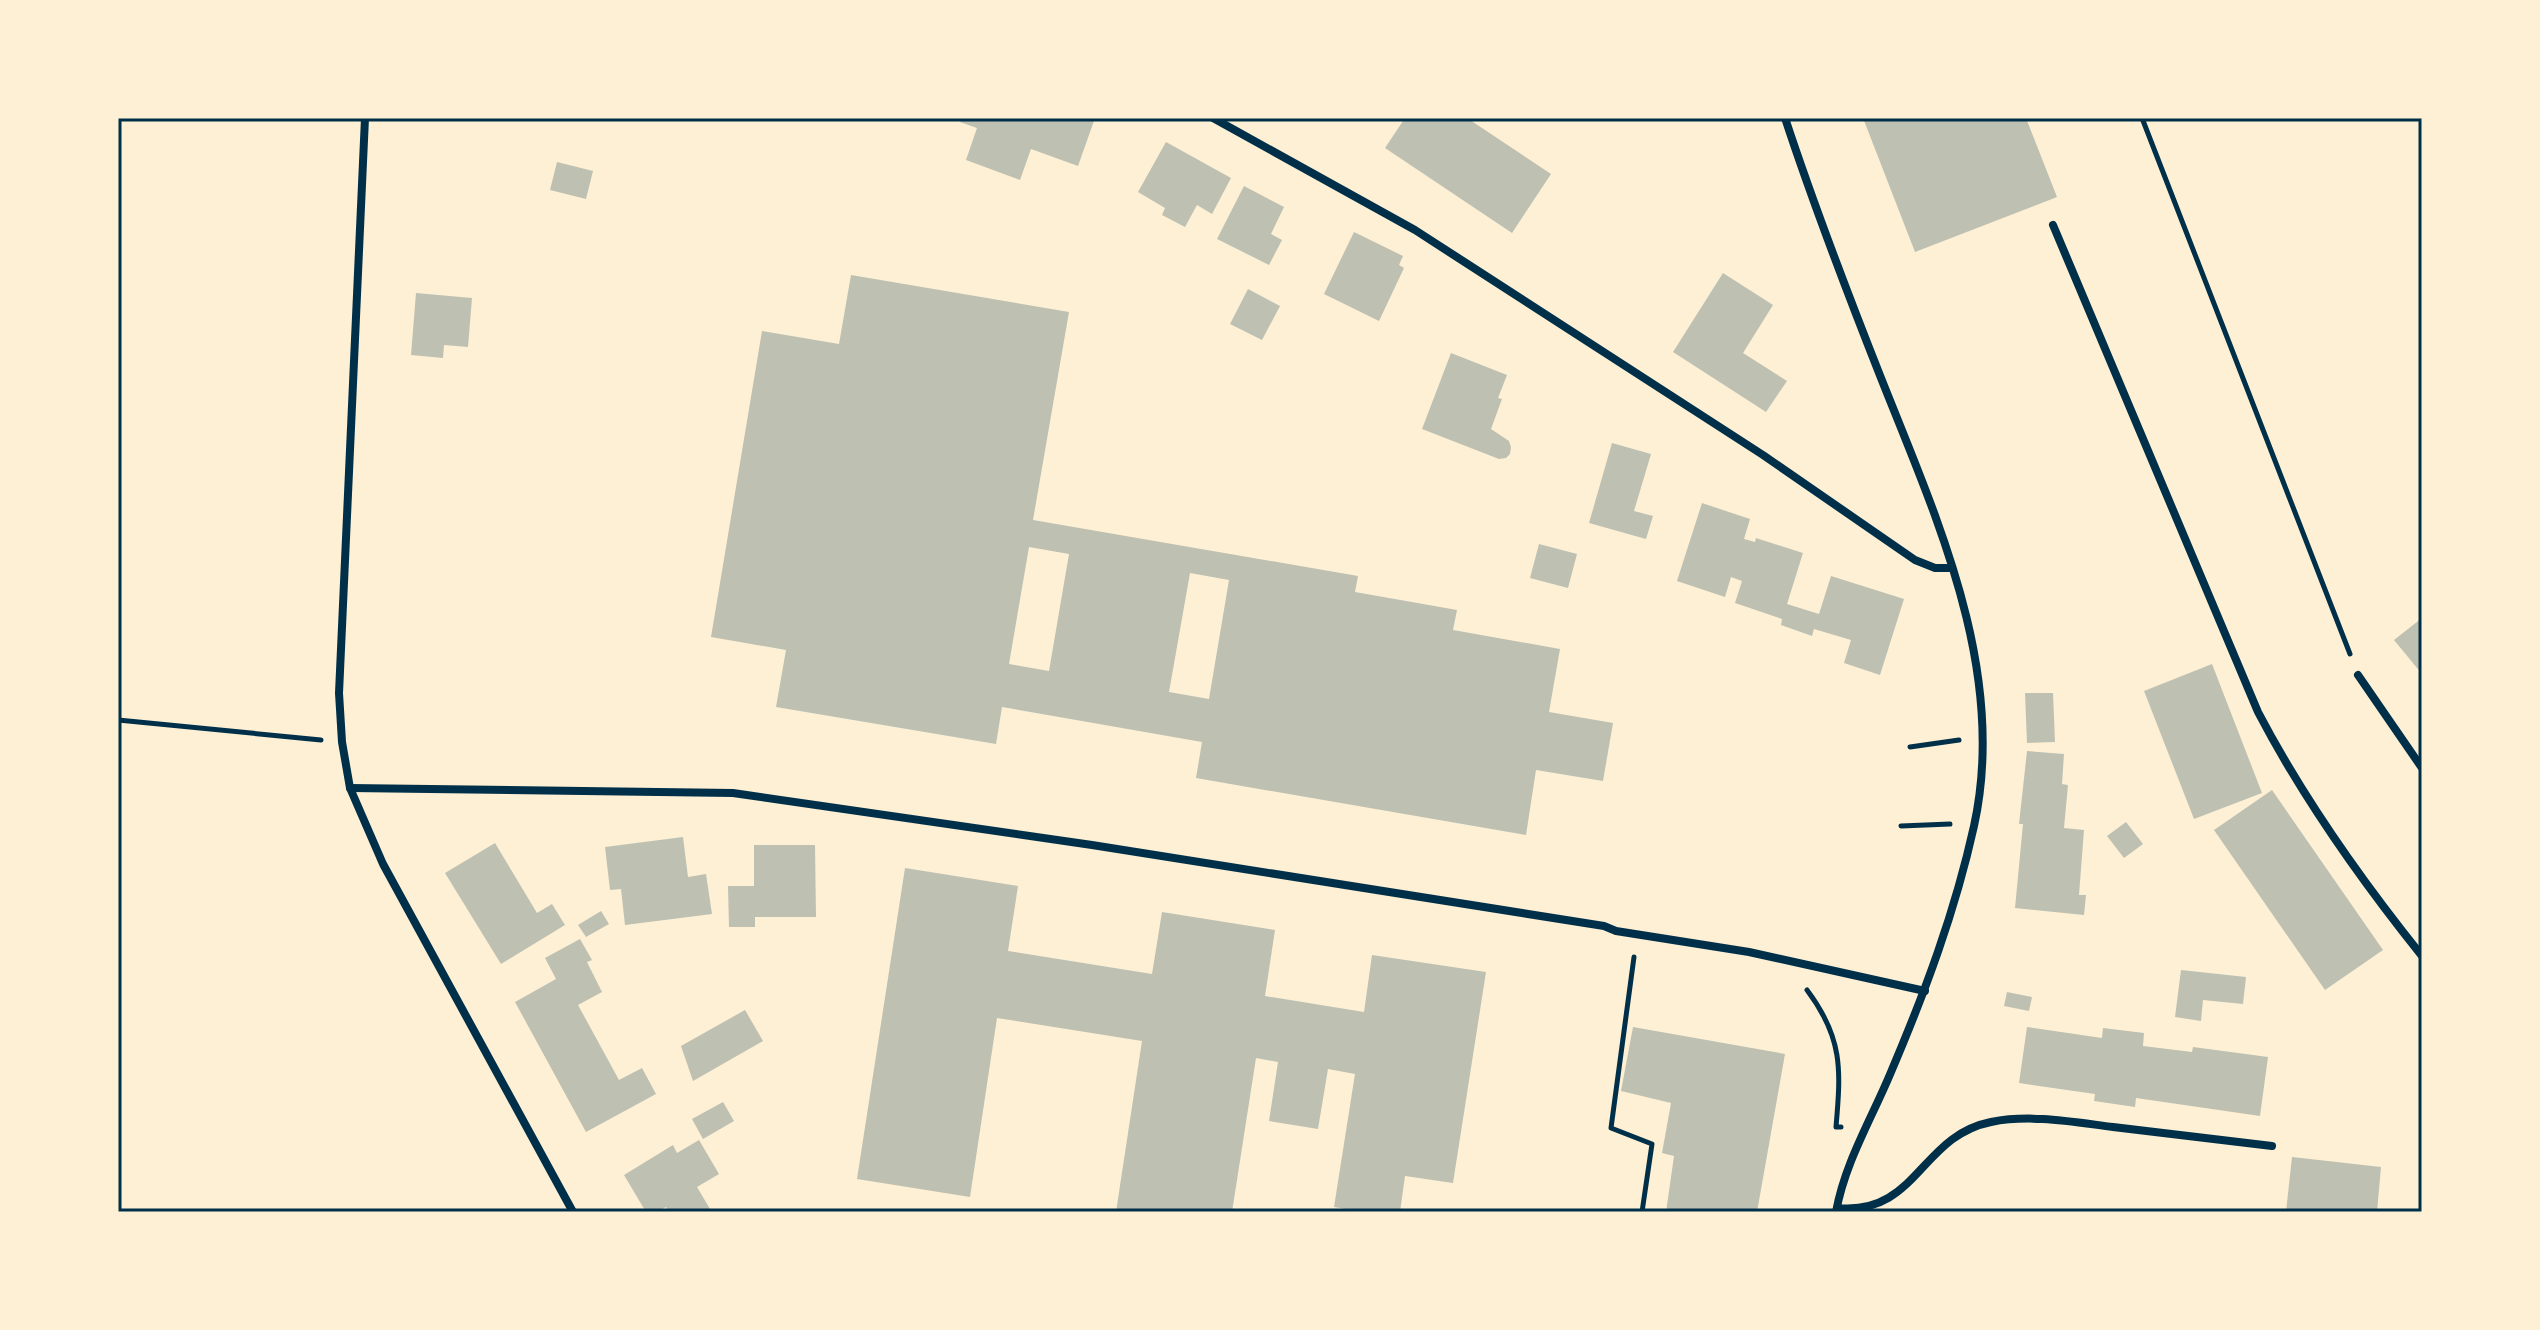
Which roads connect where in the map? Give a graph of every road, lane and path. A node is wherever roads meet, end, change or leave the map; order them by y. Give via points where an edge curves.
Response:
1 (365, 118) edge
2 (1213, 118) edge
3 (1785, 118) edge
4 (2142, 118) edge
5 (2053, 225) dead end
6 (1952, 568) junction
7 (2358, 675) joint
8 (118, 720) edge
9 (1984, 736) junction
10 (342, 742) junction
11 (1910, 747) dead end
12 (2422, 768) edge
13 (350, 788) junction
14 (1975, 823) junction
15 (1901, 826) dead end
16 (1637, 934) junction
17 (2422, 956) edge
18 (1779, 960) junction
19 (1925, 991) junction
20 (1836, 1127) dead end
21 (2272, 1146) dead end
22 (1836, 1210) edge
23 (573, 1212) edge
24 (1642, 1212) edge

1 - 10 street via 339,693
2 - 6 street via 1428,239 1763,455 1915,560
3 - 6 street via 1818,219
4 - 7 path
5 - 17 street via 2258,712 2318,812
6 - 9 street via 1973,647
7 - 12 street
8 - 10 path
9 - 11 path
9 - 14 street
10 - 13 street
13 - 16 street via 733,793 1123,849
13 - 23 street via 383,864
14 - 15 path
14 - 19 street via 1951,918
16 - 18 street
16 - 24 path via 1611,1128 1652,1144
18 - 19 street
18 - 20 path via 1825,1015 1837,1046
19 - 22 street via 1863,1131
21 - 22 street via 2035,1118 1989,1122 1932,1155 1900,1193 1857,1210

